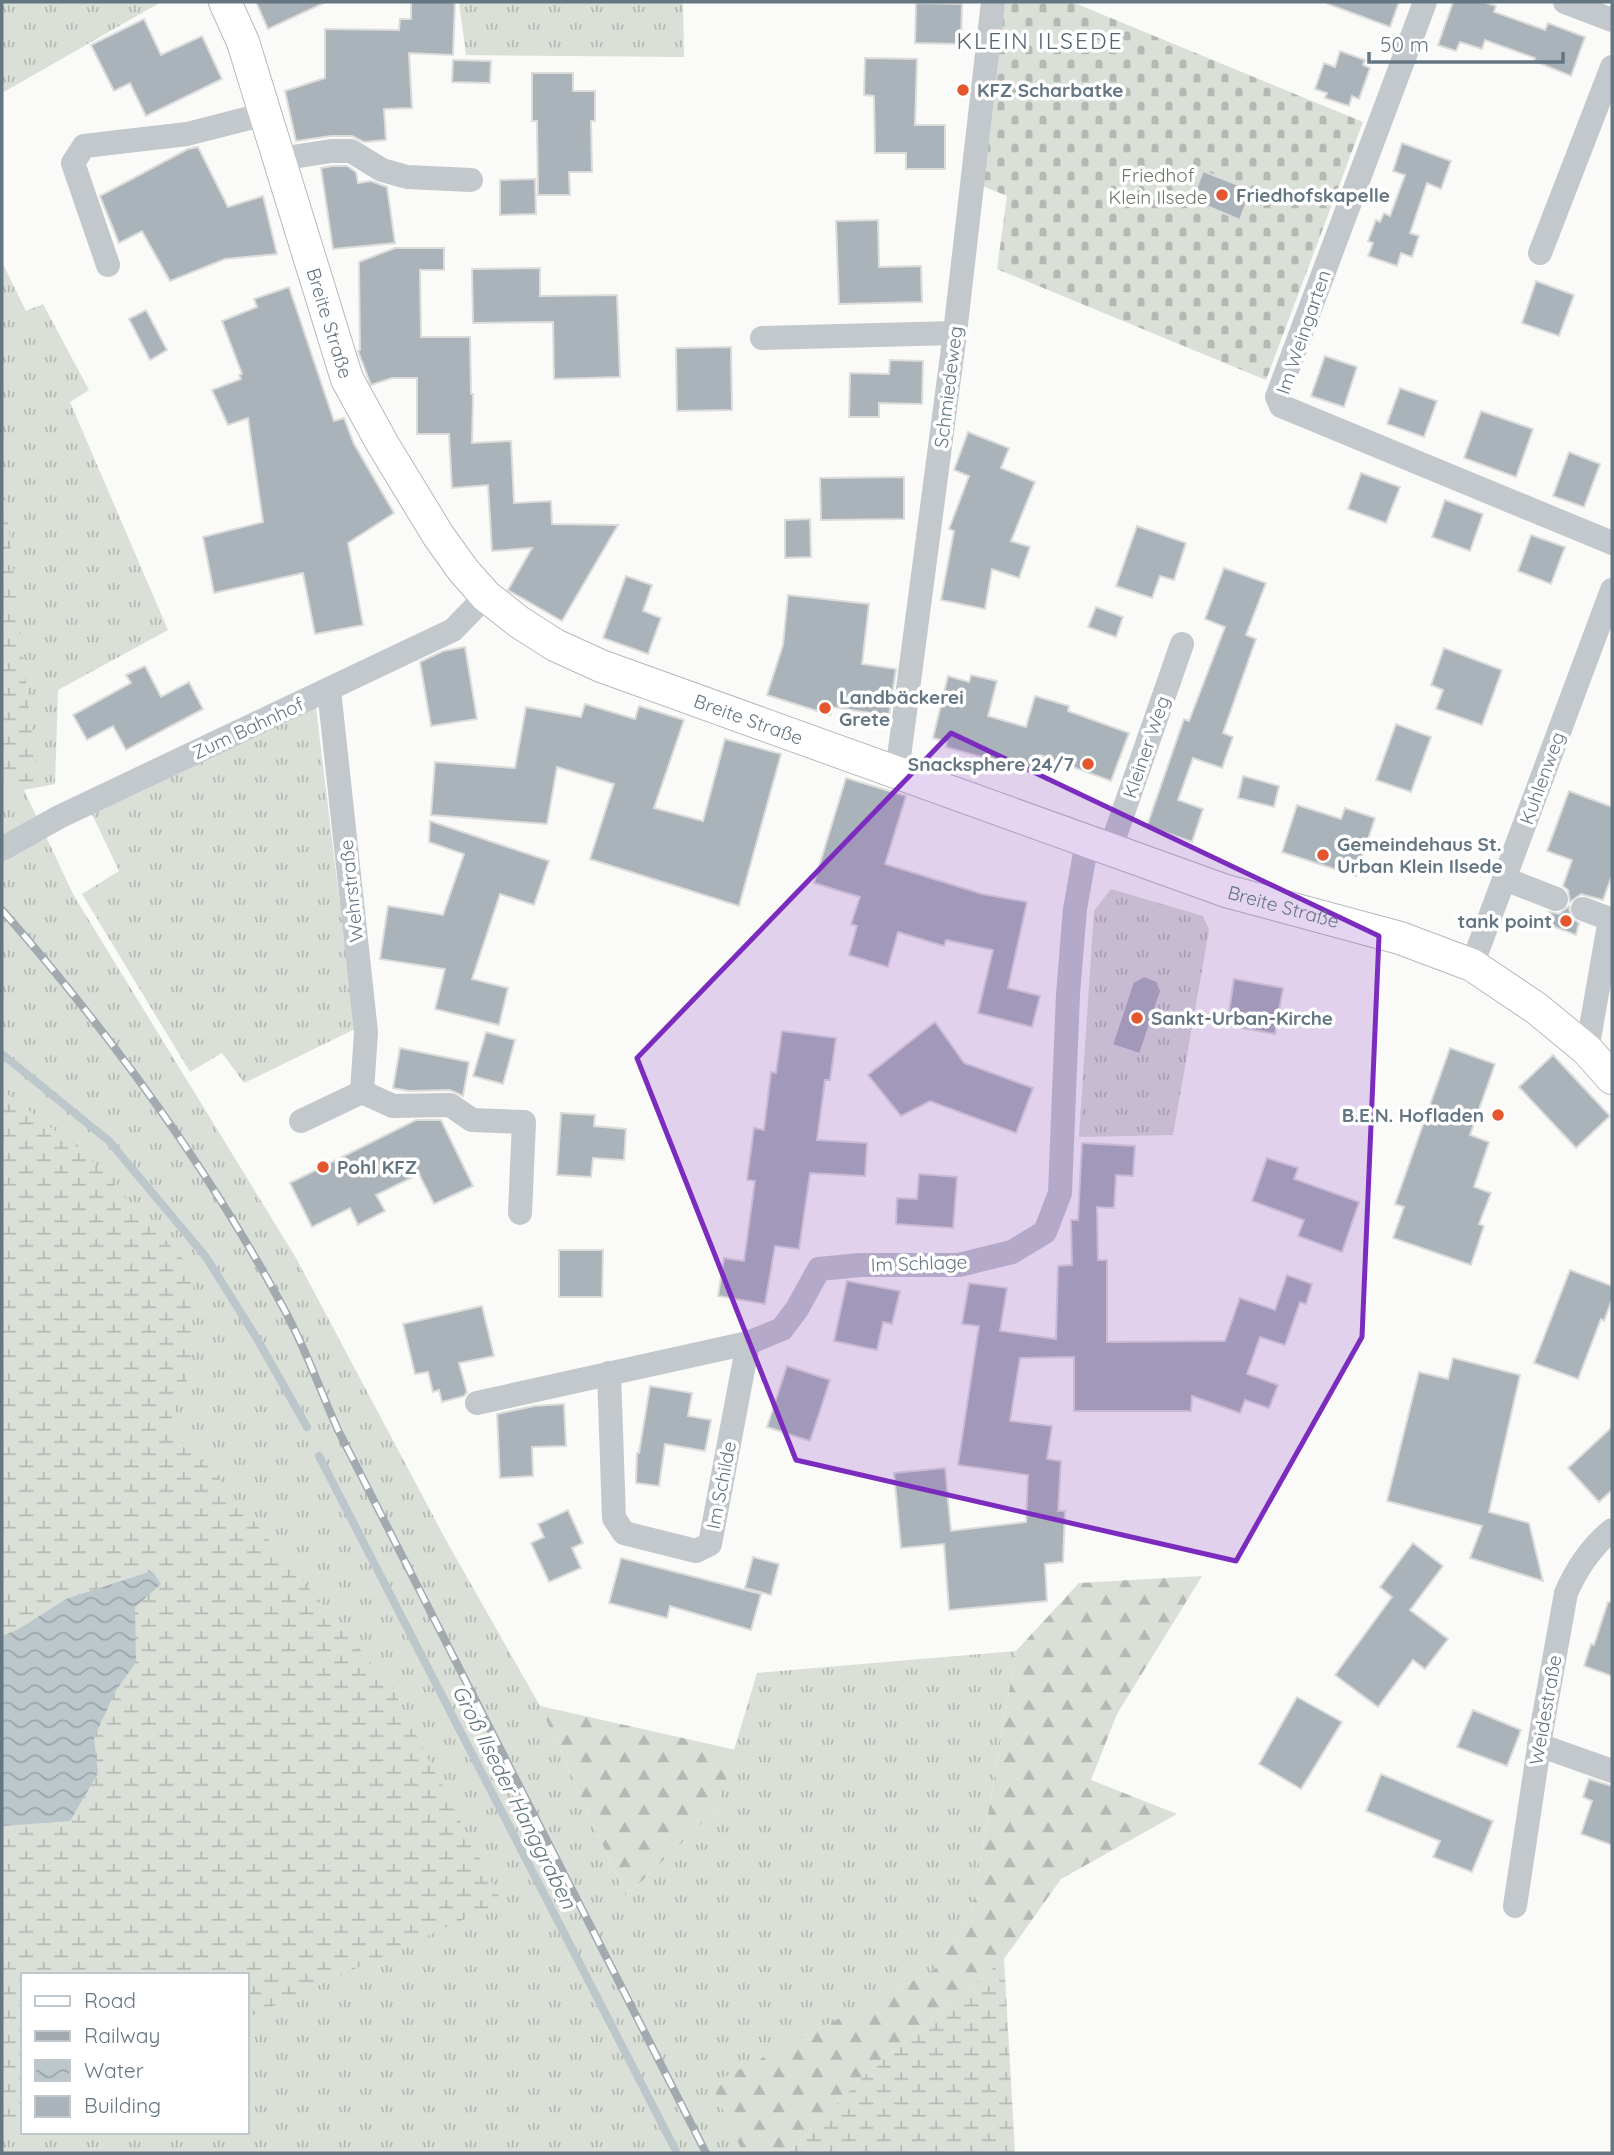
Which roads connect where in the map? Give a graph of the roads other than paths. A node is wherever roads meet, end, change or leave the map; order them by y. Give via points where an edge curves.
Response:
1 (225, 2) edge
2 (993, 2) edge
3 (1425, 2) edge
4 (1565, 2) edge
5 (1612, 20) edge
6 (1612, 68) edge
7 (265, 114) junction
8 (280, 159) junction
9 (471, 180) dead end
10 (1540, 253) dead end
11 (108, 265) dead end
12 (955, 332) junction
13 (762, 338) dead end
14 (1612, 543) edge
15 (1612, 590) edge
16 (486, 596) junction
17 (1182, 644) dead end
18 (328, 690) junction
19 (897, 772) junction
20 (1098, 846) junction
21 (2, 849) edge
22 (1504, 879) junction
23 (1556, 899) dead end
24 (1583, 909) dead end
25 (1472, 965) junction
26 (1587, 1050) junction
27 (1612, 1078) edge
28 (362, 1092) junction
29 (301, 1121) dead end
30 (520, 1213) dead end
31 (748, 1343) junction
32 (609, 1373) junction
33 (477, 1403) dead end
34 (1612, 1530) edge
35 (1539, 1745) junction
36 (1612, 1771) edge
37 (1515, 1906) dead end

1 - 7 main road, Breite Straße
2 - 12 street, Schmiedeweg
3 - 14 street, Im Weingarten via 1277,397 1281,406
4 - 5 street
6 - 10 street
7 - 8 main road, Breite Straße
7 - 11 street via 187,134 84,146 73,163
8 - 9 street via 351,151 382,170 407,177
8 - 16 main road, Breite Straße via 347,379 438,535
12 - 13 street
12 - 19 street, Schmiedeweg
15 - 22 street, Kuhlenweg
16 - 18 street, Zum Bahnhof via 453,630
16 - 19 main road, Breite Straße via 555,645 601,666
17 - 20 street, Kleiner Weg
18 - 21 street, Zum Bahnhof via 57,818
18 - 28 street, Wehrstraße via 366,1032
19 - 20 main road, Breite Straße
20 - 25 main road, Breite Straße via 1226,891 1400,938
20 - 31 street, Im Schlage via 1075,909 1060,1193 1045,1233 1012,1252 959,1265 819,1269 782,1329
22 - 23 street
22 - 25 street, Kuhlenweg
24 - 26 street via 1610,919
25 - 26 main road, Breite Straße
26 - 27 main road, Breite Straße
28 - 29 street
28 - 30 street via 393,1106 450,1105 472,1120 524,1122
31 - 32 street, Im Schlage
31 - 32 street, Im Schilde via 710,1544 696,1551 624,1533 614,1518
32 - 33 street, Im Schlage
34 - 35 street, Weidestraße via 1575,1573 1566,1593
35 - 36 street
35 - 37 street, Weidestraße

